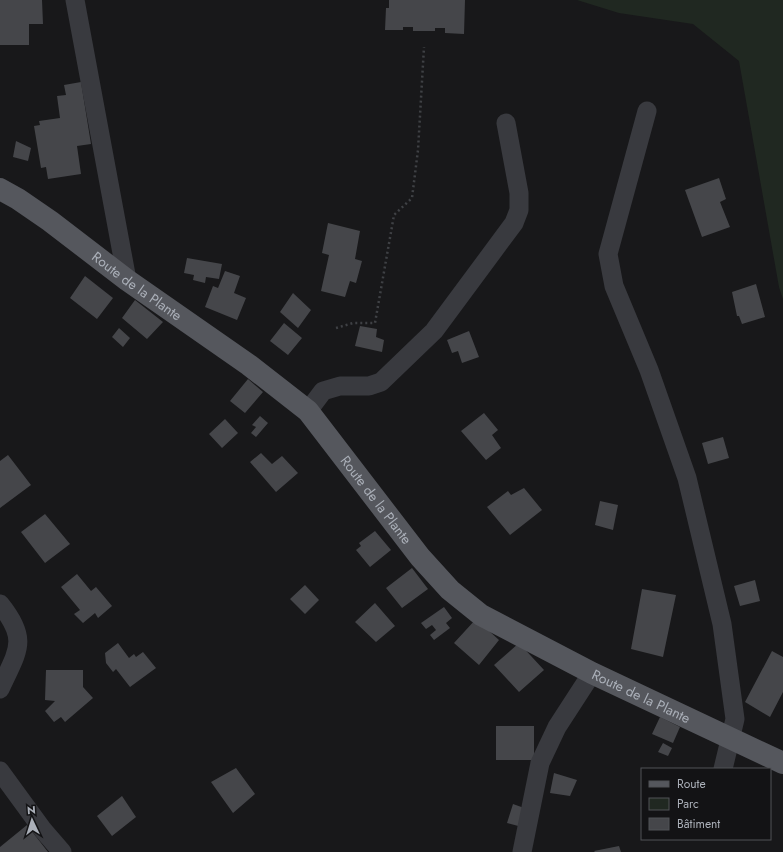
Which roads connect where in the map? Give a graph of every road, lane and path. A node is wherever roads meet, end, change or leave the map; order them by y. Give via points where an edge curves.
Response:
1 (75, 0) edge
2 (424, 47) dead end
3 (647, 111) dead end
4 (506, 123) dead end
5 (0, 189) edge
6 (127, 280) junction
7 (336, 328) dead end
8 (308, 411) junction
9 (0, 604) edge
10 (592, 673) junction
11 (0, 689) edge
12 (731, 738) junction
13 (783, 763) edge
14 (723, 768) edge
15 (0, 771) edge
16 (62, 852) edge
17 (522, 852) edge

1 - 6 street
2 - 7 path via 418,150 412,198 394,215 375,323 353,322
3 - 12 street via 608,254 614,286 649,370 687,478 722,624 735,719
4 - 8 street via 519,193 519,210 514,222 434,331 381,382 368,386 340,386 323,391
5 - 6 main road, Route de la Plante via 50,221
6 - 8 main road, Route de la Plante via 249,365
8 - 10 main road, Route de la Plante via 420,557 450,590 481,615
9 - 11 street via 12,618 19,637 14,658
10 - 12 main road, Route de la Plante
10 - 17 street via 557,727 540,763
12 - 13 main road, Route de la Plante
12 - 14 street
15 - 16 street

